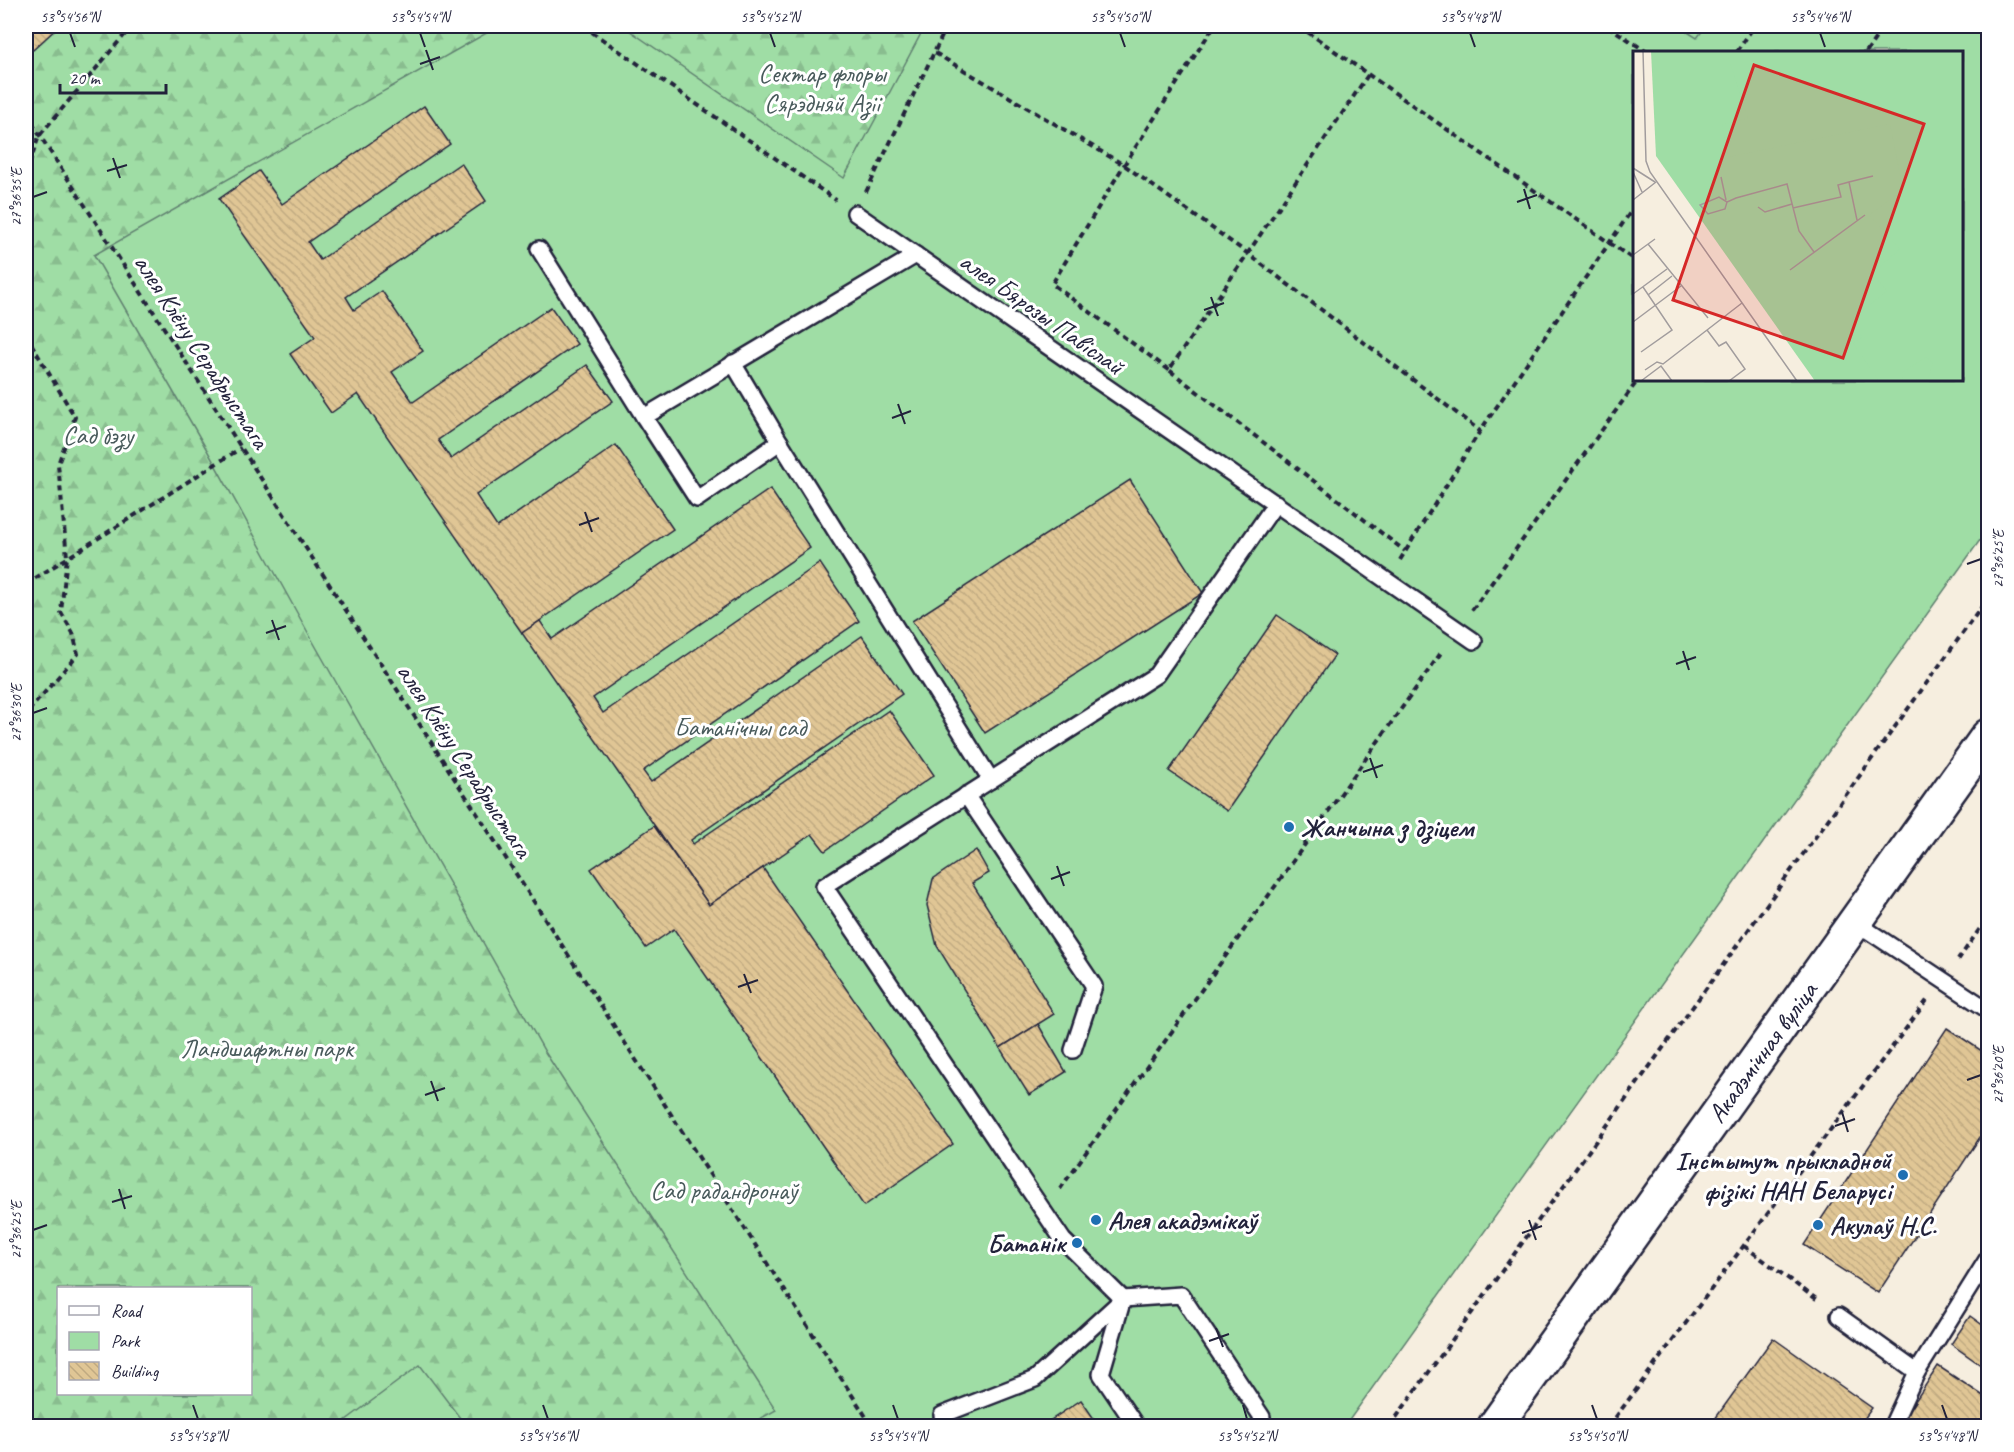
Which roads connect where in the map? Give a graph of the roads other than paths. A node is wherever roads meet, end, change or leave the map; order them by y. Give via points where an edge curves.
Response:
1 (855, 213) road end
2 (539, 249) dead end
3 (915, 255) junction
4 (733, 363) junction
5 (644, 417) junction
6 (780, 442) junction
7 (1276, 503) junction
8 (1474, 641) dead end
9 (1989, 736) edge
10 (991, 780) junction
11 (966, 795) junction
12 (1855, 922) junction
13 (1989, 1010) edge
14 (1073, 1050) dead end
15 (1989, 1258) edge
16 (1123, 1299) junction
17 (1839, 1316) road end
18 (1917, 1372) junction
19 (942, 1415) dead end
20 (1136, 1426) edge
21 (1260, 1426) edge
22 (1495, 1426) edge
23 (1892, 1426) edge

1 - 3 lane, алея Бярозы Павіслай
2 - 5 lane
3 - 4 lane
3 - 7 lane, алея Бярозы Павіслай
4 - 5 lane
4 - 6 lane
5 - 6 lane via 697,499
6 - 10 lane
7 - 8 lane, алея Бярозы Павіслай
7 - 10 lane via 1156,675
9 - 12 main road, Акадэмічная вуліца
10 - 11 lane
11 - 14 lane via 1094,987
11 - 16 lane via 824,886 1063,1240
12 - 13 lane
12 - 22 main road, Акадэмічная вуліца
15 - 18 lane
16 - 19 lane via 1035,1379
16 - 20 lane via 1101,1374
16 - 21 lane via 1181,1295 1262,1417
17 - 18 lane
18 - 23 lane

